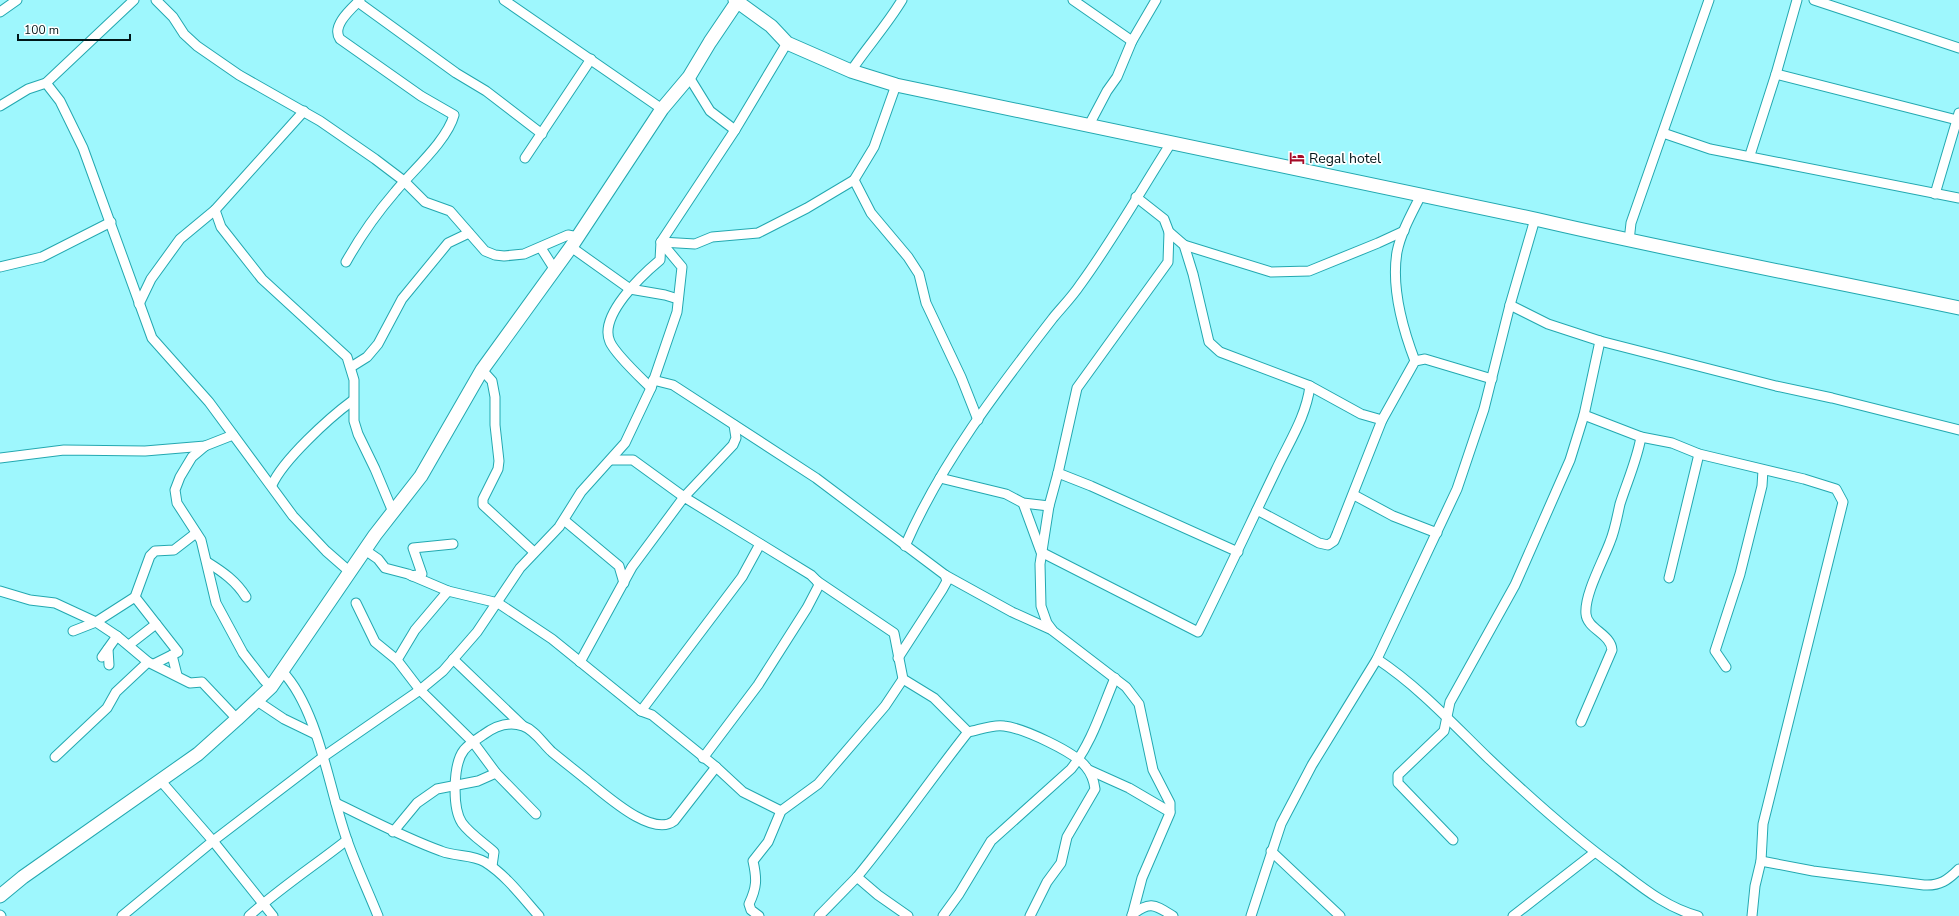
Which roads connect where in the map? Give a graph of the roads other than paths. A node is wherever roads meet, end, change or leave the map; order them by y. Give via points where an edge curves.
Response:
1 (16, 0) edge
2 (134, 0) edge
3 (156, 0) edge
4 (504, 0) edge
5 (902, 0) edge
6 (1073, 0) edge
7 (1156, 0) edge
8 (1709, 0) edge
9 (1797, 0) edge
10 (1814, 0) edge
11 (360, 1) edge
12 (736, 1) edge
13 (0, 12) edge
14 (1132, 41) junction
15 (787, 43) junction
16 (1959, 48) edge
17 (591, 59) junction
18 (851, 71) junction
19 (1776, 74) junction
20 (689, 78) junction
21 (46, 83) junction
22 (896, 85) junction
23 (0, 106) edge
24 (662, 109) junction
25 (304, 111) junction
26 (1958, 116) edge
27 (1089, 125) junction
28 (735, 130) junction
29 (1663, 133) junction
30 (542, 134) junction
31 (1171, 143) junction
32 (1750, 155) junction
33 (525, 158) dead end
34 (854, 180) junction
35 (404, 181) junction
36 (1935, 194) junction
37 (1421, 195) junction
38 (1136, 198) junction
39 (1959, 198) edge
40 (216, 210) junction
41 (1535, 219) junction
42 (111, 222) junction
43 (1404, 231) junction
44 (1169, 232) junction
45 (469, 233) junction
46 (1630, 241) junction
47 (575, 242) junction
48 (661, 242) junction
49 (1184, 245) junction
50 (541, 248) junction
51 (346, 262) dead end
52 (0, 267) edge
53 (555, 270) junction
54 (630, 289) junction
55 (678, 299) junction
56 (139, 304) junction
57 (1510, 305) junction
58 (1959, 308) edge
59 (1600, 341) junction
60 (1415, 361) junction
61 (351, 367) junction
62 (482, 370) junction
63 (1492, 379) junction
64 (652, 384) junction
65 (1310, 386) junction
66 (352, 401) junction
67 (1584, 414) junction
68 (978, 420) junction
69 (1382, 420) junction
70 (734, 425) junction
71 (1959, 430) edge
72 (233, 435) junction
73 (1641, 437) junction
74 (625, 443) junction
75 (205, 446) junction
76 (1699, 454) junction
77 (0, 458) edge
78 (611, 460) junction
79 (634, 460) junction
80 (1763, 470) junction
81 (1058, 473) junction
82 (940, 478) junction
83 (272, 485) junction
84 (1354, 495) junction
85 (684, 497) junction
86 (1023, 504) junction
87 (1049, 506) junction
88 (1257, 510) junction
89 (393, 512) junction
90 (564, 520) junction
91 (196, 533) junction
92 (1438, 533) junction
93 (453, 544) dead end
94 (760, 544) junction
95 (905, 546) junction
96 (365, 550) junction
97 (534, 552) junction
98 (1041, 552) junction
99 (1238, 552) junction
100 (207, 562) junction
101 (619, 566) junction
102 (632, 567) junction
103 (350, 572) junction
104 (944, 575) junction
105 (412, 576) junction
106 (1669, 578) dead end
107 (818, 581) junction
108 (624, 583) junction
109 (448, 591) junction
110 (0, 592) edge
111 (135, 597) junction
112 (246, 597) dead end
113 (356, 603) dead end
114 (498, 603) junction
115 (96, 622) junction
116 (156, 624) junction
117 (73, 631) dead end
118 (1053, 631) junction
119 (894, 633) junction
120 (913, 633) junction
121 (117, 636) junction
122 (129, 645) junction
123 (108, 649) junction
124 (172, 655) junction
125 (102, 657) dead end
126 (898, 658) junction
127 (1377, 659) junction
128 (397, 660) junction
129 (453, 660) junction
130 (580, 662) junction
131 (151, 663) junction
132 (109, 665) dead end
133 (1726, 667) dead end
134 (282, 671) junction
135 (177, 675) junction
136 (1115, 678) junction
137 (903, 679) junction
138 (271, 687) junction
139 (420, 690) junction
140 (257, 701) junction
141 (641, 711) junction
142 (1447, 718) junction
143 (237, 720) junction
144 (1581, 722) dead end
145 (522, 725) junction
146 (968, 732) junction
147 (315, 734) junction
148 (473, 742) junction
149 (55, 757) dead end
150 (323, 757) junction
151 (703, 758) junction
152 (1078, 760) junction
153 (716, 767) junction
154 (1088, 770) junction
155 (496, 773) junction
156 (160, 780) junction
157 (455, 786) junction
158 (336, 803) junction
159 (780, 811) junction
160 (1170, 812) junction
161 (536, 814) dead end
162 (393, 832) junction
163 (346, 840) junction
164 (1452, 840) dead end
165 (213, 841) junction
166 (1271, 851) junction
167 (1594, 853) junction
168 (1761, 861) junction
169 (492, 866) junction
170 (1959, 869) edge
171 (857, 877) junction
172 (0, 896) edge
173 (263, 904) junction
174 (122, 916) edge
175 (249, 916) edge
176 (273, 916) edge
177 (378, 916) edge
178 (539, 916) edge
179 (759, 916) edge
180 (820, 916) edge
181 (908, 916) edge
182 (943, 916) edge
183 (1030, 916) edge
184 (1132, 916) edge
185 (1173, 916) edge
186 (1251, 916) edge
187 (1340, 916) edge
188 (1514, 916) edge
189 (1698, 916) edge
190 (1752, 916) edge

1 - 13 street
2 - 21 street
3 - 25 street via 174,17 184,34 197,46 239,75
4 - 17 street
5 - 18 street
6 - 14 street
7 - 14 street
8 - 29 street
9 - 19 street
10 - 16 street
11 - 30 street
11 - 35 street via 337,28 336,34 340,39 421,96 454,115 447,132
12 - 15 main road via 771,26
12 - 20 main road
14 - 27 street via 1117,77
15 - 18 main road
15 - 28 street
17 - 24 street
17 - 30 street
18 - 22 main road
19 - 26 street
19 - 32 street
20 - 24 main road
20 - 28 street via 710,111
21 - 23 street via 28,89
21 - 42 street via 60,101 83,148
22 - 27 main road
22 - 34 street via 874,147
24 - 47 main road
25 - 35 street via 375,158
25 - 40 street
26 - 36 street
27 - 31 main road
28 - 48 street
29 - 32 street via 1710,149
29 - 46 street via 1631,223
30 - 33 street
31 - 37 main road
31 - 38 street
32 - 36 street
34 - 48 street via 758,233 712,237 695,244
34 - 68 street via 871,213 919,274 926,303
35 - 45 street via 425,202 450,211
35 - 51 street via 361,234
36 - 39 street
37 - 41 main road
37 - 43 street
38 - 44 street via 1164,219
38 - 68 street via 1079,287
40 - 56 street via 180,239 151,279
40 - 61 street via 221,227 262,279 347,357
41 - 46 main road
41 - 57 street
42 - 52 street via 42,258
42 - 56 street
43 - 49 street via 1309,271 1271,272
43 - 60 street via 1397,251 1395,283 1405,334
44 - 49 street
44 - 81 street via 1168,262 1077,388
45 - 50 street via 485,251 495,255 524,254
45 - 61 street via 448,243 402,299 378,344 367,357
46 - 58 main road
47 - 50 street via 568,235
47 - 53 main road
47 - 54 street
48 - 54 street via 660,260
48 - 55 street via 682,267
49 - 65 street via 1209,342 1220,352
50 - 53 street
53 - 62 main road
54 - 55 street
54 - 64 street via 608,326 610,342 615,351
55 - 64 street via 677,312
56 - 72 street via 152,338 209,402
57 - 59 street via 1548,324
57 - 63 street
59 - 67 street
59 - 71 street via 1761,383
60 - 63 street via 1425,359
60 - 69 street
61 - 66 street via 354,380
62 - 89 main road via 417,481
62 - 97 street via 492,380 499,461 498,470 483,499 483,505
63 - 92 street via 1457,489
64 - 70 street via 673,385
64 - 74 street
65 - 69 street via 1362,414
65 - 88 street via 1304,413
66 - 83 street via 326,423 283,467
66 - 89 street via 358,434 376,469
67 - 73 street
67 - 142 street via 1570,460 1530,552 1515,585 1450,702
68 - 82 street
69 - 84 street
70 - 85 street via 736,438 733,445
70 - 95 street via 816,478
72 - 75 street
72 - 83 street
73 - 76 street via 1672,443
73 - 144 street via 1610,541 1587,605 1588,620 1612,644 1612,650
74 - 78 street
74 - 79 street
75 - 77 street via 145,451 64,450
75 - 91 street via 192,457 175,490 177,503
76 - 80 street
76 - 106 street
78 - 79 street
78 - 90 street via 581,492
79 - 85 street
80 - 133 street via 1762,486 1740,574 1715,651
80 - 168 street via 1836,489 1843,502 1763,824
81 - 87 street
81 - 99 street
82 - 86 street via 1006,494
82 - 95 street
83 - 103 street via 294,516 326,551
84 - 88 street via 1334,541 1328,545 1319,543
84 - 92 street via 1393,516
85 - 94 street
85 - 102 street
86 - 87 street
86 - 98 street
87 - 98 street
88 - 99 street
89 - 96 main road
90 - 97 street
90 - 101 street
91 - 100 street via 201,540
91 - 111 street via 174,550 155,551 150,556
92 - 127 street
93 - 105 street via 413,548 422,574
94 - 107 street
94 - 141 street via 742,577
95 - 104 street
96 - 103 main road
96 - 105 street via 378,559 385,568
97 - 114 street via 520,568
98 - 99 street via 1198,632
98 - 118 street via 1041,606
100 - 112 street via 229,576
100 - 138 street via 216,603 243,653
101 - 102 street
101 - 108 street
102 - 108 street
103 - 134 main road
104 - 118 street
104 - 120 street via 947,581
105 - 109 street
107 - 119 street
107 - 151 street via 818,591 758,685
108 - 130 street
109 - 114 street
109 - 128 street via 415,630
110 - 115 street via 55,603
111 - 115 street
111 - 116 street
113 - 128 street via 375,642
114 - 129 street
114 - 130 street via 552,639
115 - 117 street
115 - 121 street
116 - 122 street
116 - 124 street via 178,652
118 - 136 street
119 - 120 street
119 - 126 street
120 - 126 street
121 - 122 street
121 - 123 street
122 - 131 street
123 - 125 street
123 - 132 street
124 - 131 street
124 - 135 street
126 - 137 street
127 - 142 street via 1391,668
127 - 166 street via 1312,764 1281,824
128 - 139 street
129 - 139 street
129 - 145 street
130 - 141 street
131 - 135 street
131 - 149 street via 116,692 107,708
134 - 138 main road
134 - 147 street via 296,689
135 - 143 street via 190,683 202,682
136 - 152 street
136 - 160 street via 1139,704 1153,770 1170,803
137 - 146 street via 934,698
137 - 159 street via 885,706 818,784
138 - 140 main road
139 - 148 street
139 - 150 street
140 - 143 main road
140 - 147 street via 284,719
141 - 151 street via 652,715
142 - 164 street via 1444,731 1398,775 1397,780
142 - 167 street via 1537,804
143 - 156 main road via 198,754
145 - 148 street via 497,727
145 - 153 street via 623,808 644,820 663,825 674,821
146 - 152 street via 1002,725 1015,728 1052,744
146 - 171 street
147 - 150 street
148 - 155 street
148 - 157 street via 464,749 460,758
150 - 158 street
150 - 165 street
151 - 153 street
152 - 154 street
152 - 182 street via 991,841
153 - 159 street via 743,792
154 - 160 street via 1129,788
154 - 183 street via 1095,789 1066,837 1061,864 1047,882
155 - 157 street via 478,781
155 - 161 street
156 - 165 street
156 - 172 main road
157 - 162 street via 437,789 417,803
157 - 169 street via 456,810 463,823 494,852
158 - 162 street
158 - 163 street
159 - 179 street via 768,842 753,861 756,889 749,904
160 - 184 street via 1142,878
162 - 169 street via 443,852 474,856
163 - 173 street via 320,862 288,882
163 - 177 street
165 - 173 street
165 - 174 street
166 - 186 street
166 - 187 street
167 - 188 street
167 - 189 street via 1658,899
168 - 170 street via 1813,871 1935,885 1943,883
168 - 190 street
169 - 178 street
171 - 180 street
171 - 181 street
173 - 175 street
173 - 176 street
184 - 185 street via 1142,906 1151,905

